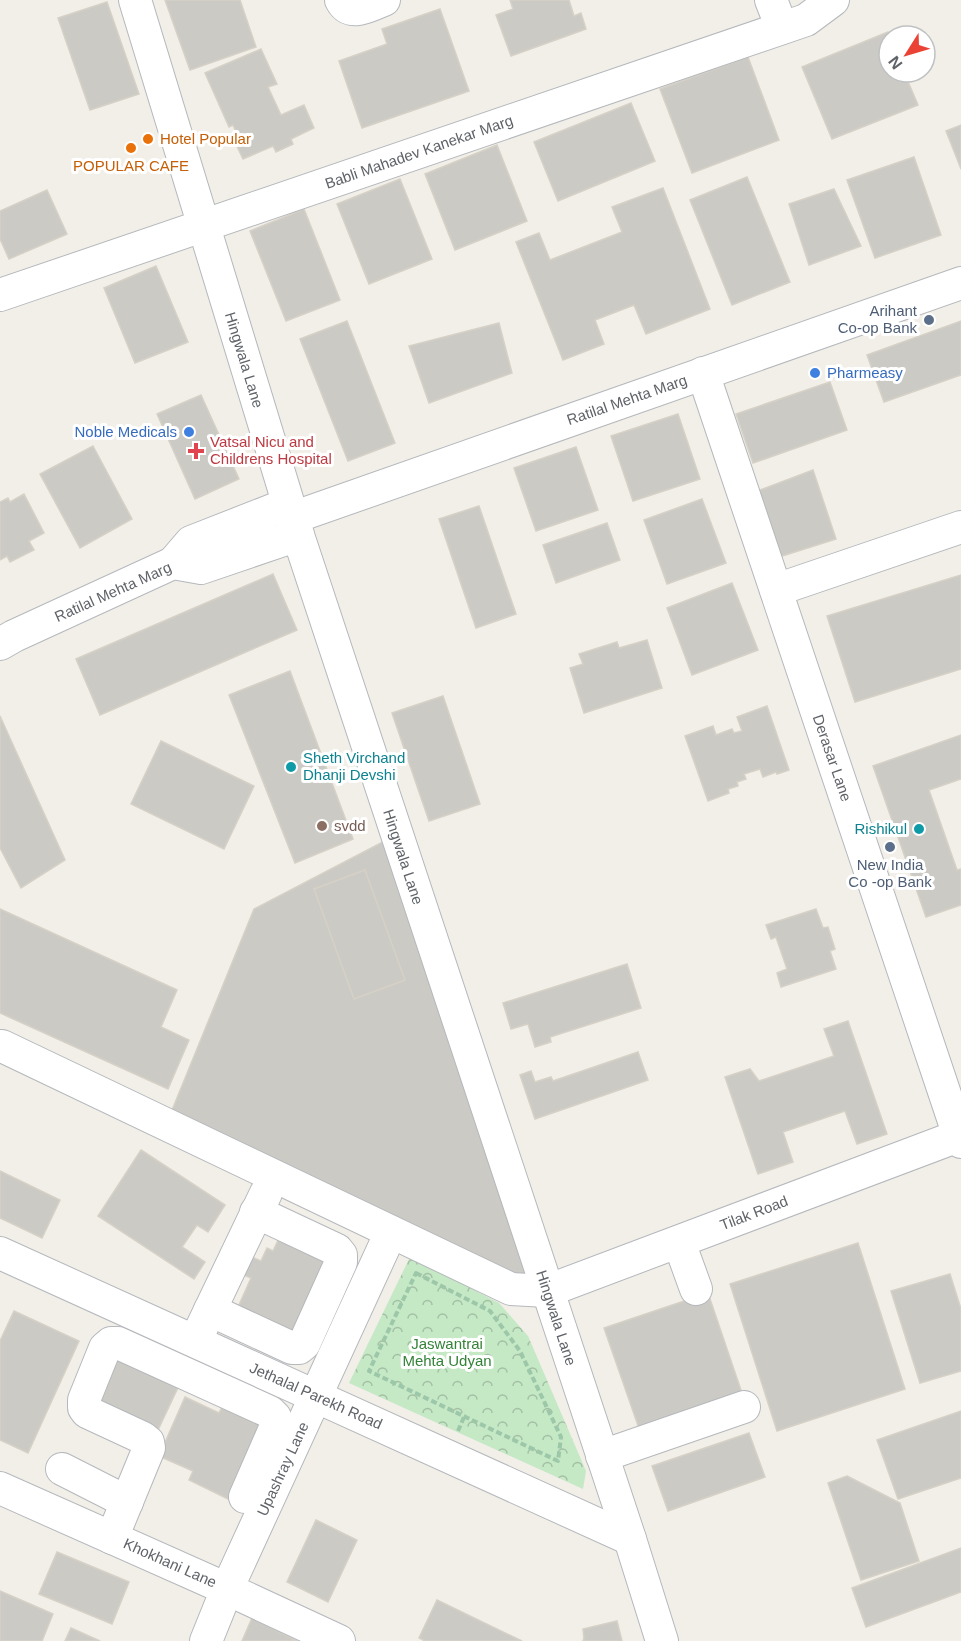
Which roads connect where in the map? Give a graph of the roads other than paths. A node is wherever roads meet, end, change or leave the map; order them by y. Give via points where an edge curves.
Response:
1 (135, 0) edge
2 (340, 0) edge
3 (384, 0) edge
4 (833, 0) edge
5 (776, 14) edge
6 (203, 226) junction
7 (961, 283) edge
8 (0, 296) edge
9 (704, 374) junction
10 (293, 519) junction
11 (961, 527) edge
12 (776, 590) junction
13 (0, 644) edge
14 (2, 1046) dead end
15 (960, 1138) edge
16 (274, 1177) junction
17 (256, 1212) junction
18 (391, 1232) junction
19 (679, 1242) junction
20 (0, 1253) edge
21 (696, 1289) dead end
22 (547, 1291) junction
23 (322, 1305) junction
24 (210, 1310) junction
25 (351, 1318) junction
26 (196, 1341) junction
27 (236, 1359) junction
28 (222, 1390) junction
29 (316, 1396) junction
30 (744, 1407) dead end
31 (602, 1456) junction
32 (62, 1468) dead end
33 (260, 1482) junction
34 (0, 1488) edge
35 (127, 1502) junction
36 (112, 1538) junction
37 (630, 1539) junction
38 (227, 1589) junction
39 (206, 1641) edge
40 (339, 1641) edge
41 (662, 1641) edge

1 - 6 street, Hingwala Lane
2 - 3 street via 351,10
4 - 5 street, Babli Mahadev Kanekar Marg via 806,20
5 - 6 street, Babli Mahadev Kanekar Marg
6 - 8 street, Babli Mahadev Kanekar Marg
6 - 10 street, Hingwala Lane
7 - 9 street, Ratilal Mehta Marg
9 - 10 street, Ratilal Mehta Marg
9 - 12 street, Derasar Lane
10 - 13 street, Ratilal Mehta Marg via 191,542 173,563
10 - 22 street, Hingwala Lane
11 - 12 street
12 - 15 street, Derasar Lane
14 - 16 street
15 - 19 street, Tilak Road
16 - 17 street
16 - 18 street
17 - 23 street via 337,1250 340,1262
17 - 24 street
18 - 22 street via 511,1289
18 - 25 street, Upashray Lane
19 - 21 street
19 - 22 street, Tilak Road
20 - 26 street, Jethalal Parekh Road
22 - 31 street, Hingwala Lane
23 - 24 street via 299,1348
23 - 25 street
24 - 26 street
25 - 29 street, Upashray Lane
26 - 27 street, Jethalal Parekh Road
27 - 28 street
27 - 29 street, Jethalal Parekh Road
28 - 33 street via 275,1417
28 - 35 street via 118,1343 105,1348 84,1408 143,1438 150,1448
29 - 33 street, Upashray Lane
29 - 37 street, Jethalal Parekh Road
30 - 31 street
31 - 37 street, Hingwala Lane
32 - 35 street
33 - 38 street, Upashray Lane
34 - 36 street, Khokhani Lane
35 - 36 street
36 - 38 street, Khokhani Lane
37 - 41 street, Hingwala Lane
38 - 39 street, Upashray Lane
38 - 40 street, Khokhani Lane

